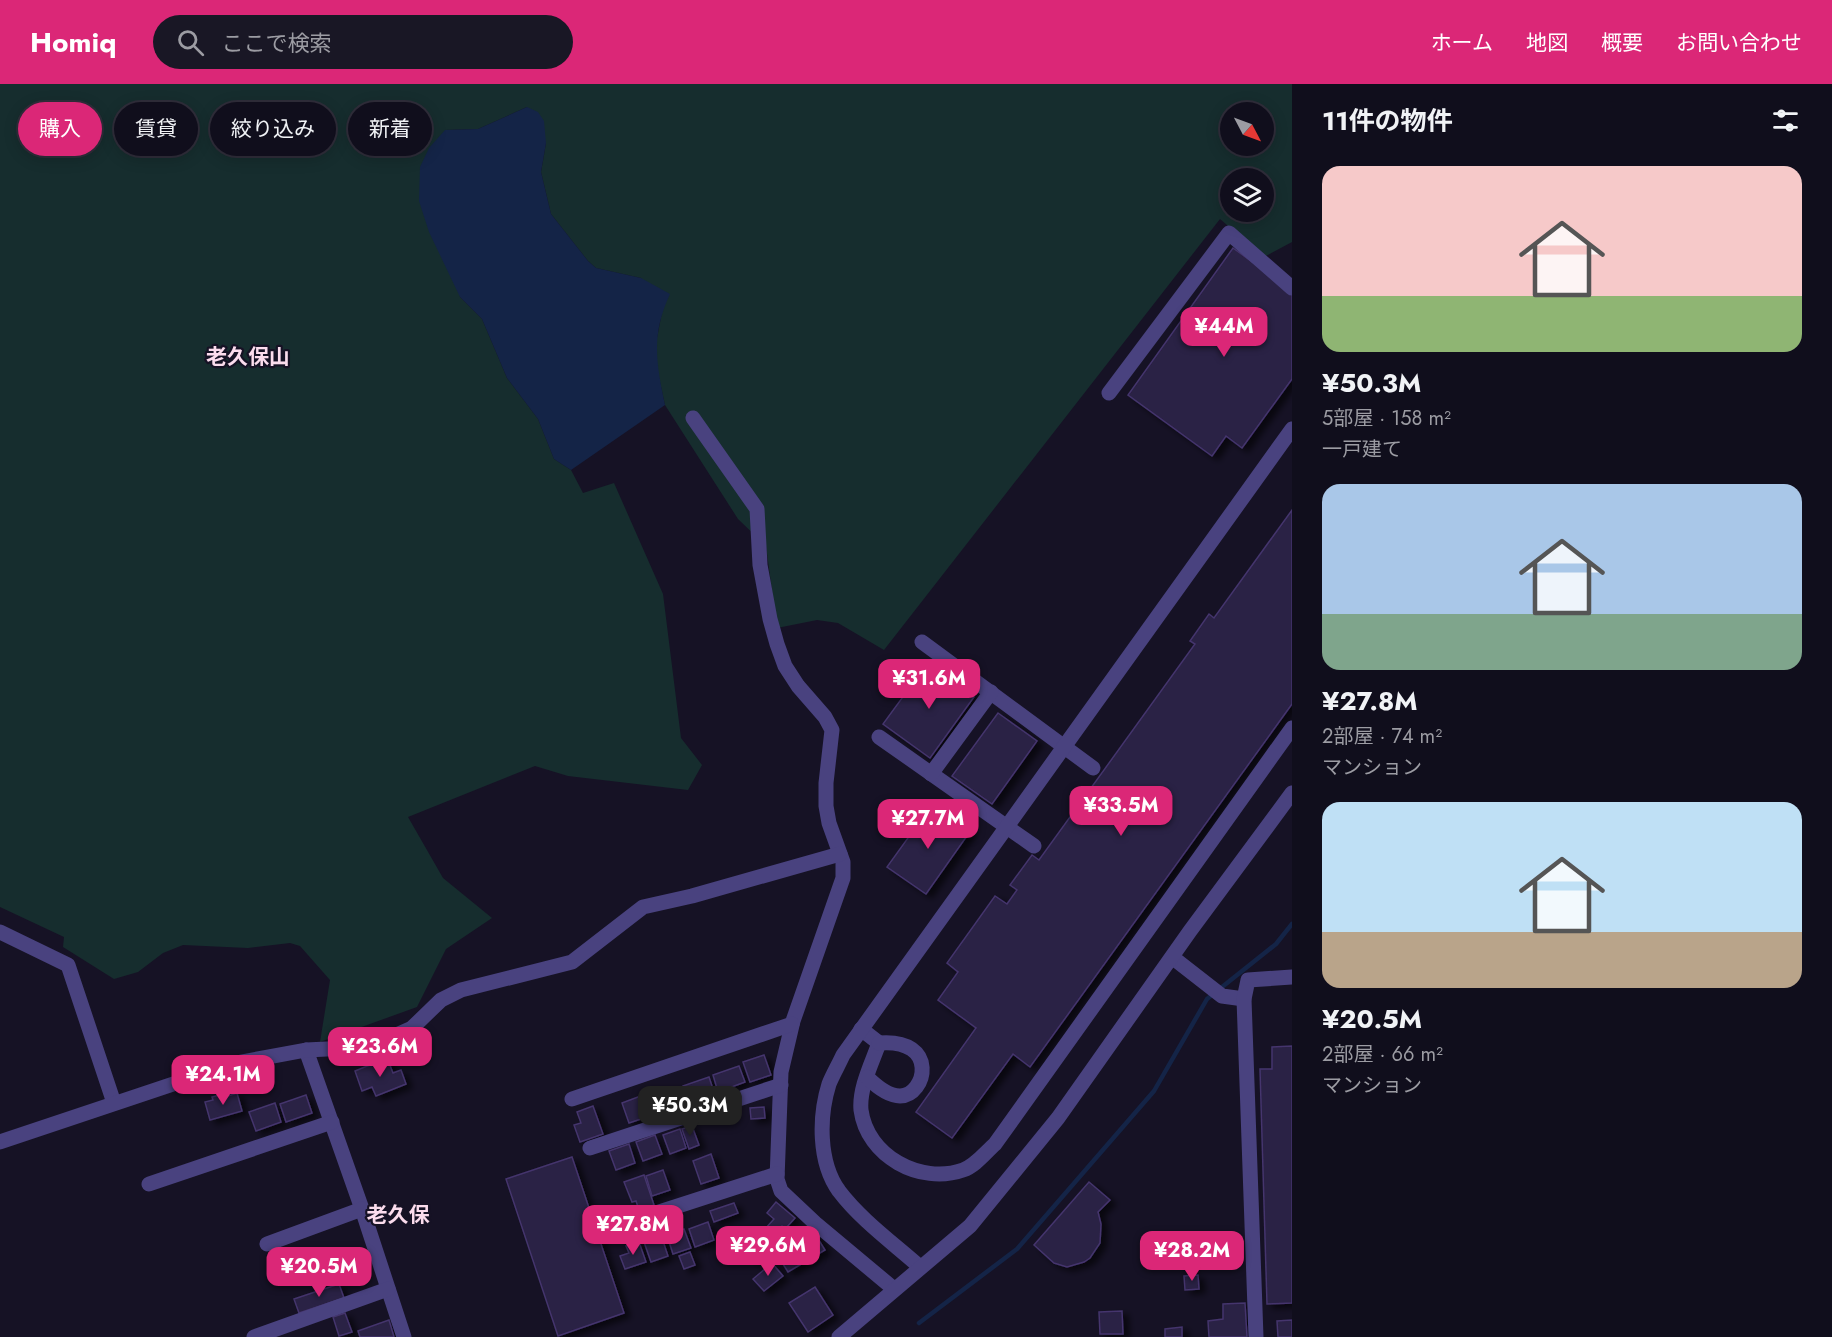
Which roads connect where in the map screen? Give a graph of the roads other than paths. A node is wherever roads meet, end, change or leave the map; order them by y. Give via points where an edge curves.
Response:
1 (1292, 288) edge
2 (1109, 393) dead end
3 (693, 418) dead end
4 (1292, 429) edge
5 (922, 642) dead end
6 (991, 692) junction
7 (1292, 728) edge
8 (879, 737) dead end
9 (1065, 747) junction
10 (1093, 768) dead end
11 (931, 774) junction
12 (1292, 793) edge
13 (1007, 827) junction
14 (1034, 846) dead end
15 (840, 854) junction
16 (0, 932) edge
17 (1172, 957) junction
18 (1292, 977) edge
19 (1244, 999) junction
20 (792, 1024) junction
21 (861, 1029) junction
22 (879, 1043) junction
23 (306, 1050) junction
24 (867, 1077) junction
25 (780, 1085) junction
26 (572, 1099) dead end
27 (114, 1104) junction
28 (332, 1122) junction
29 (0, 1142) edge
30 (591, 1148) dead end
31 (777, 1174) junction
32 (149, 1184) dead end
33 (362, 1209) junction
34 (613, 1227) dead end
35 (267, 1244) dead end
36 (920, 1267) junction
37 (388, 1289) junction
38 (894, 1289) junction
39 (254, 1337) edge
40 (405, 1337) edge
41 (839, 1337) edge
42 (1256, 1337) edge

1 - 2 street via 1229,233
3 - 15 street via 757,509 760,565 777,644 785,666 831,730 826,806
4 - 9 street
5 - 6 street
6 - 9 street
6 - 11 street
7 - 24 street via 994,1144 980,1158 965,1169 948,1174 927,1173 890,1159 875,1145 865,1127 861,1108
8 - 11 street
9 - 10 street
9 - 13 street
11 - 13 street
12 - 17 street
13 - 14 street
13 - 21 street
15 - 20 street via 843,879
15 - 23 street via 643,908 572,962 461,990 441,1000 412,1028 369,1047
16 - 27 street via 68,965
17 - 19 street via 1222,996
17 - 36 street via 1058,1118 970,1226
18 - 19 street via 1248,980
19 - 42 street
20 - 25 street
20 - 26 street
21 - 22 street
21 - 36 street via 843,1054 830,1083 822,1123 828,1168 838,1190
22 - 24 street
22 - 24 street via 893,1042 915,1051 920,1056 921,1078 900,1096 876,1087
23 - 27 street via 236,1063
23 - 28 street
25 - 30 street
25 - 31 street
27 - 29 street
28 - 32 street
28 - 33 street
31 - 34 street
31 - 38 street via 781,1191
33 - 35 street
33 - 37 street
36 - 38 street
37 - 39 street
37 - 40 street
38 - 41 street

